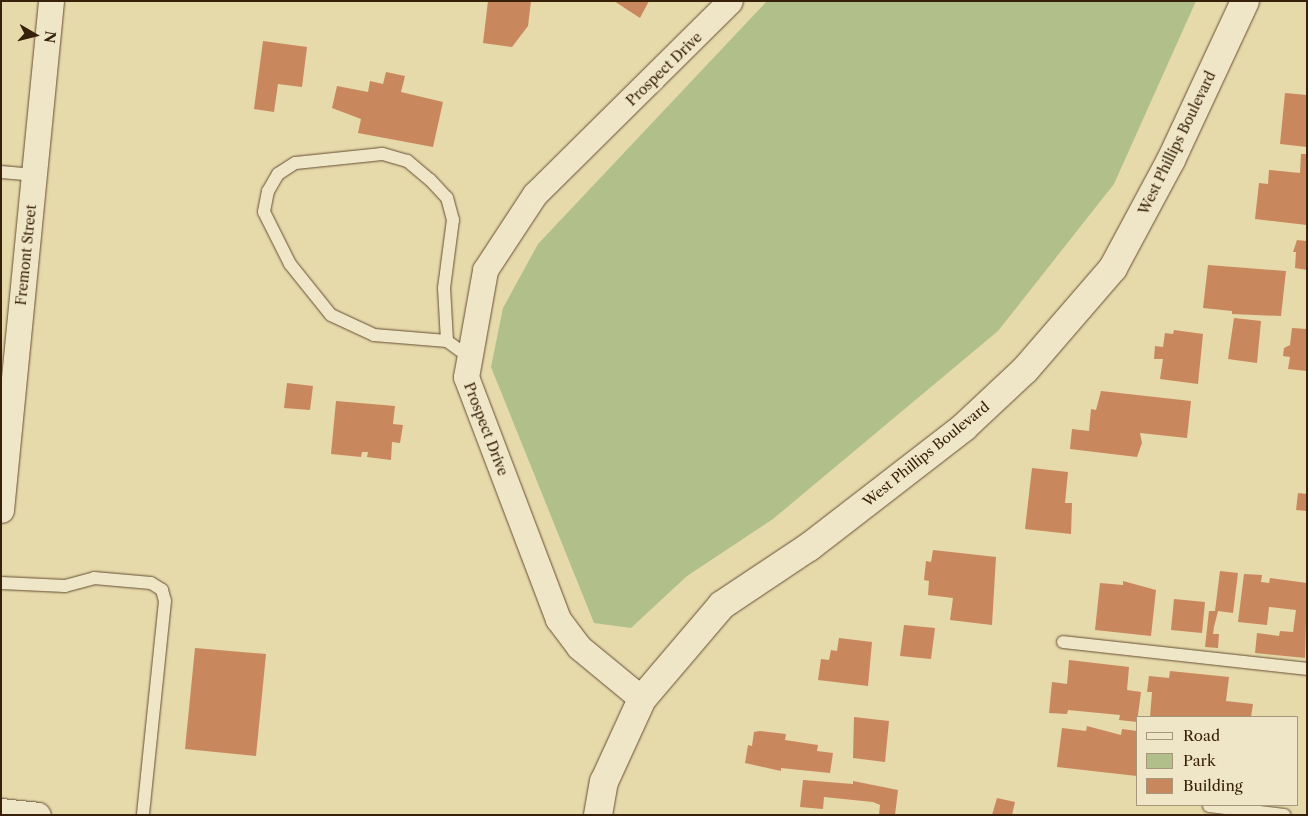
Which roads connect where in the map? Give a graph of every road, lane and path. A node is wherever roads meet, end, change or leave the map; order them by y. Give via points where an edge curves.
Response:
1 (51, 1) edge
2 (730, 1) edge
3 (1245, 1) edge
4 (1, 172) edge
5 (34, 175) junction
6 (447, 341) junction
7 (469, 357) junction
8 (1, 510) edge
9 (1, 583) edge
10 (1063, 642) dead end
11 (1307, 669) edge
12 (642, 699) junction
13 (1209, 806) dead end
14 (1, 811) edge
15 (38, 815) edge
16 (143, 815) edge
17 (598, 815) edge
18 (1284, 815) edge

1 - 5 street, Fremont Street
2 - 7 street, Prospect Drive via 536,194 485,270
3 - 12 street, West Phillips Boulevard via 1171,160 1113,268 1025,370 964,427 809,547 722,605
4 - 5 lane
5 - 8 street, Fremont Street
6 - 6 lane via 374,335 331,314 290,264 264,212 268,191 278,174 295,163 382,154 407,161 430,180 447,198 453,220 444,288
6 - 7 lane
7 - 12 street, Prospect Drive via 466,377 558,619 579,648
9 - 16 lane via 56,586 94,578 151,583 162,590 165,601
10 - 11 lane
12 - 17 street, West Phillips Boulevard via 604,782
13 - 18 lane
14 - 15 street

